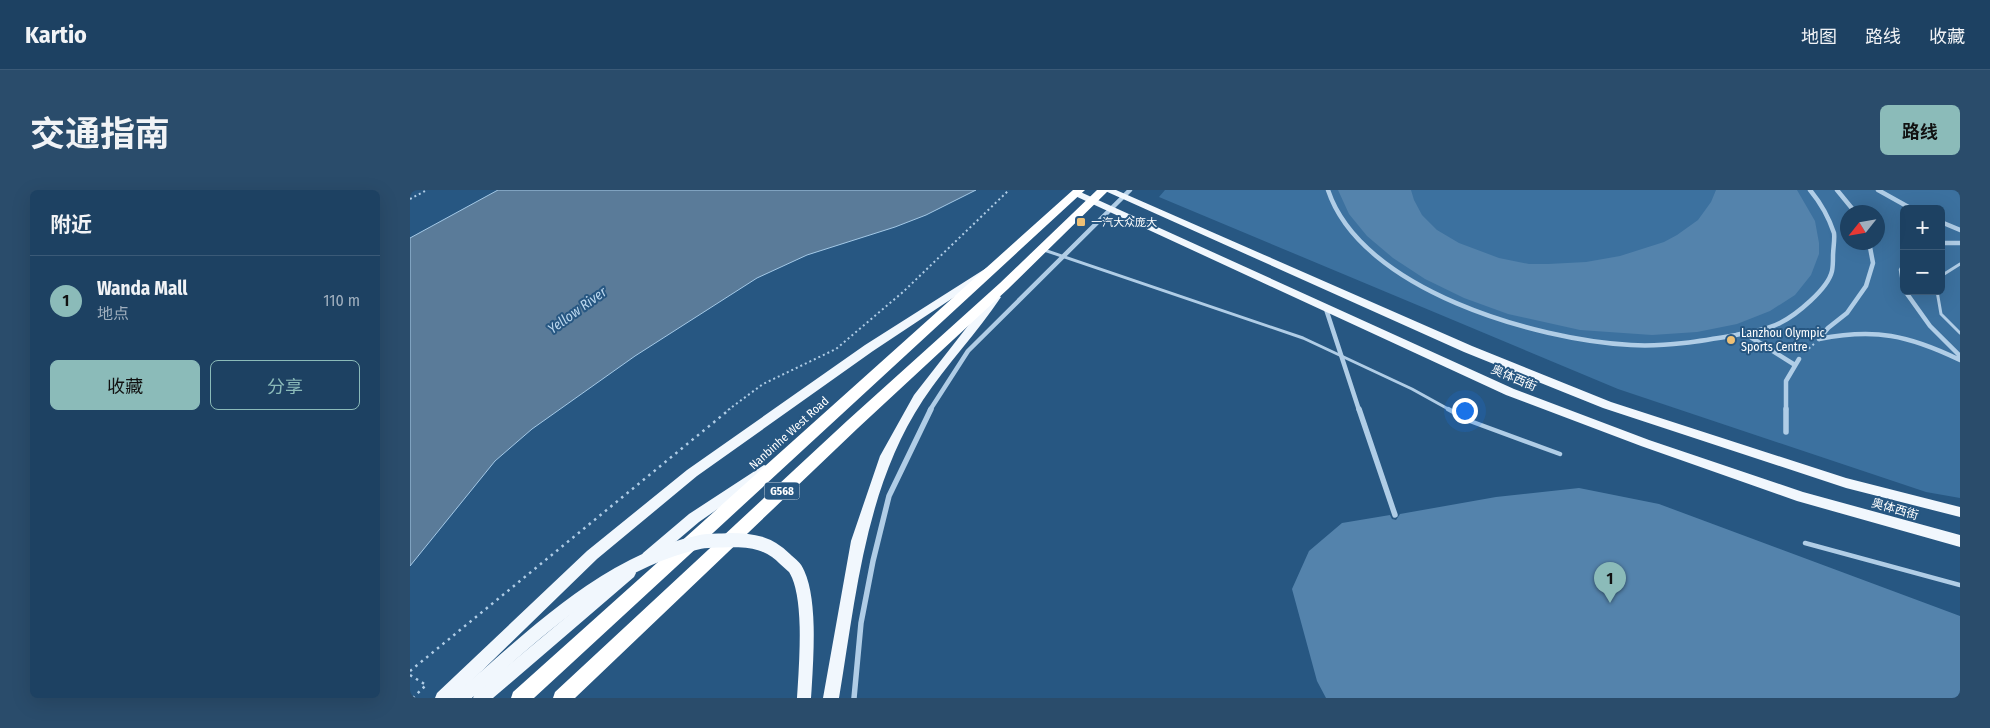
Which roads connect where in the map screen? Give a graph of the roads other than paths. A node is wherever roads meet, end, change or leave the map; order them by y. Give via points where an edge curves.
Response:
1 (1103, 190) edge
2 (1108, 190) edge
3 (1328, 190) edge
4 (1810, 190) edge
5 (1837, 190) edge
6 (1878, 190) edge
7 (1077, 191) edge
8 (1126, 193) edge
9 (1091, 201) junction
10 (1849, 205) edge
11 (1905, 205) edge
12 (1110, 209) junction
13 (1945, 224) edge
14 (1960, 230) edge
15 (1945, 243) edge
16 (1960, 243) edge
17 (1042, 249) junction
18 (1871, 250) edge
19 (1062, 256) junction
20 (1003, 260) junction
21 (1960, 264) edge
22 (1945, 273) edge
23 (1004, 286) junction
24 (1907, 295) edge
25 (1938, 295) edge
26 (1326, 308) junction
27 (1960, 333) edge
28 (1744, 334) junction
29 (1342, 356) junction
30 (1960, 356) edge
31 (1799, 359) road end
32 (1960, 360) edge
33 (1795, 365) junction
34 (1786, 432) dead end
35 (799, 446) junction
36 (1560, 454) dead end
37 (1960, 512) edge
38 (1395, 514) dead end
39 (1960, 541) edge
40 (1805, 543) dead end
41 (1960, 584) edge
42 (443, 698) edge
43 (461, 698) edge
44 (481, 698) edge
45 (520, 698) edge
46 (562, 698) edge
47 (804, 698) edge
48 (832, 698) edge
49 (854, 698) edge

1 - 9 highway, G568
2 - 8 main road, 奥体西街
3 - 28 street via 1349,230 1380,260 1429,290 1492,317 1558,335 1630,345 1698,342
4 - 28 street via 1819,201 1834,234 1832,272 1813,300 1779,324
5 - 10 street
6 - 11 street
7 - 9 main road, 奥体西街
7 - 20 highway, Nanbinhe West Road / G568
8 - 12 street
8 - 37 main road, 奥体西街 via 1468,349 1606,405 1846,483
9 - 12 main road, 奥体西街
9 - 17 highway, G568
12 - 19 street
12 - 26 main road, 奥体西街
13 - 14 street
15 - 16 street
17 - 19 lane
17 - 23 highway, G568
18 - 32 street via 1873,263 1866,286 1847,313 1819,339 1853,332 1868,333 1901,338
19 - 29 lane via 1303,338
19 - 49 street via 968,351 925,418 889,496 861,623
20 - 35 highway, Nanbinhe West Road / G568
20 - 42 main road via 869,348 692,474 592,555
21 - 22 lane
23 - 46 highway, G568
23 - 48 main road via 918,398 886,456 858,541
24 - 30 street via 1933,331
25 - 27 lane via 1941,314
26 - 29 street
26 - 39 main road, 奥体西街 via 1510,392 1645,443 1802,497
28 - 33 street
29 - 36 lane via 1412,388 1470,421
29 - 38 street
31 - 33 street
33 - 34 street via 1786,380
35 - 44 main road via 694,518
35 - 45 highway, Nanbinhe West Road / G568
40 - 41 lane
43 - 47 main road, bridge via 566,609 614,575 665,550 702,541 749,540 775,549 796,570 805,599 807,655

